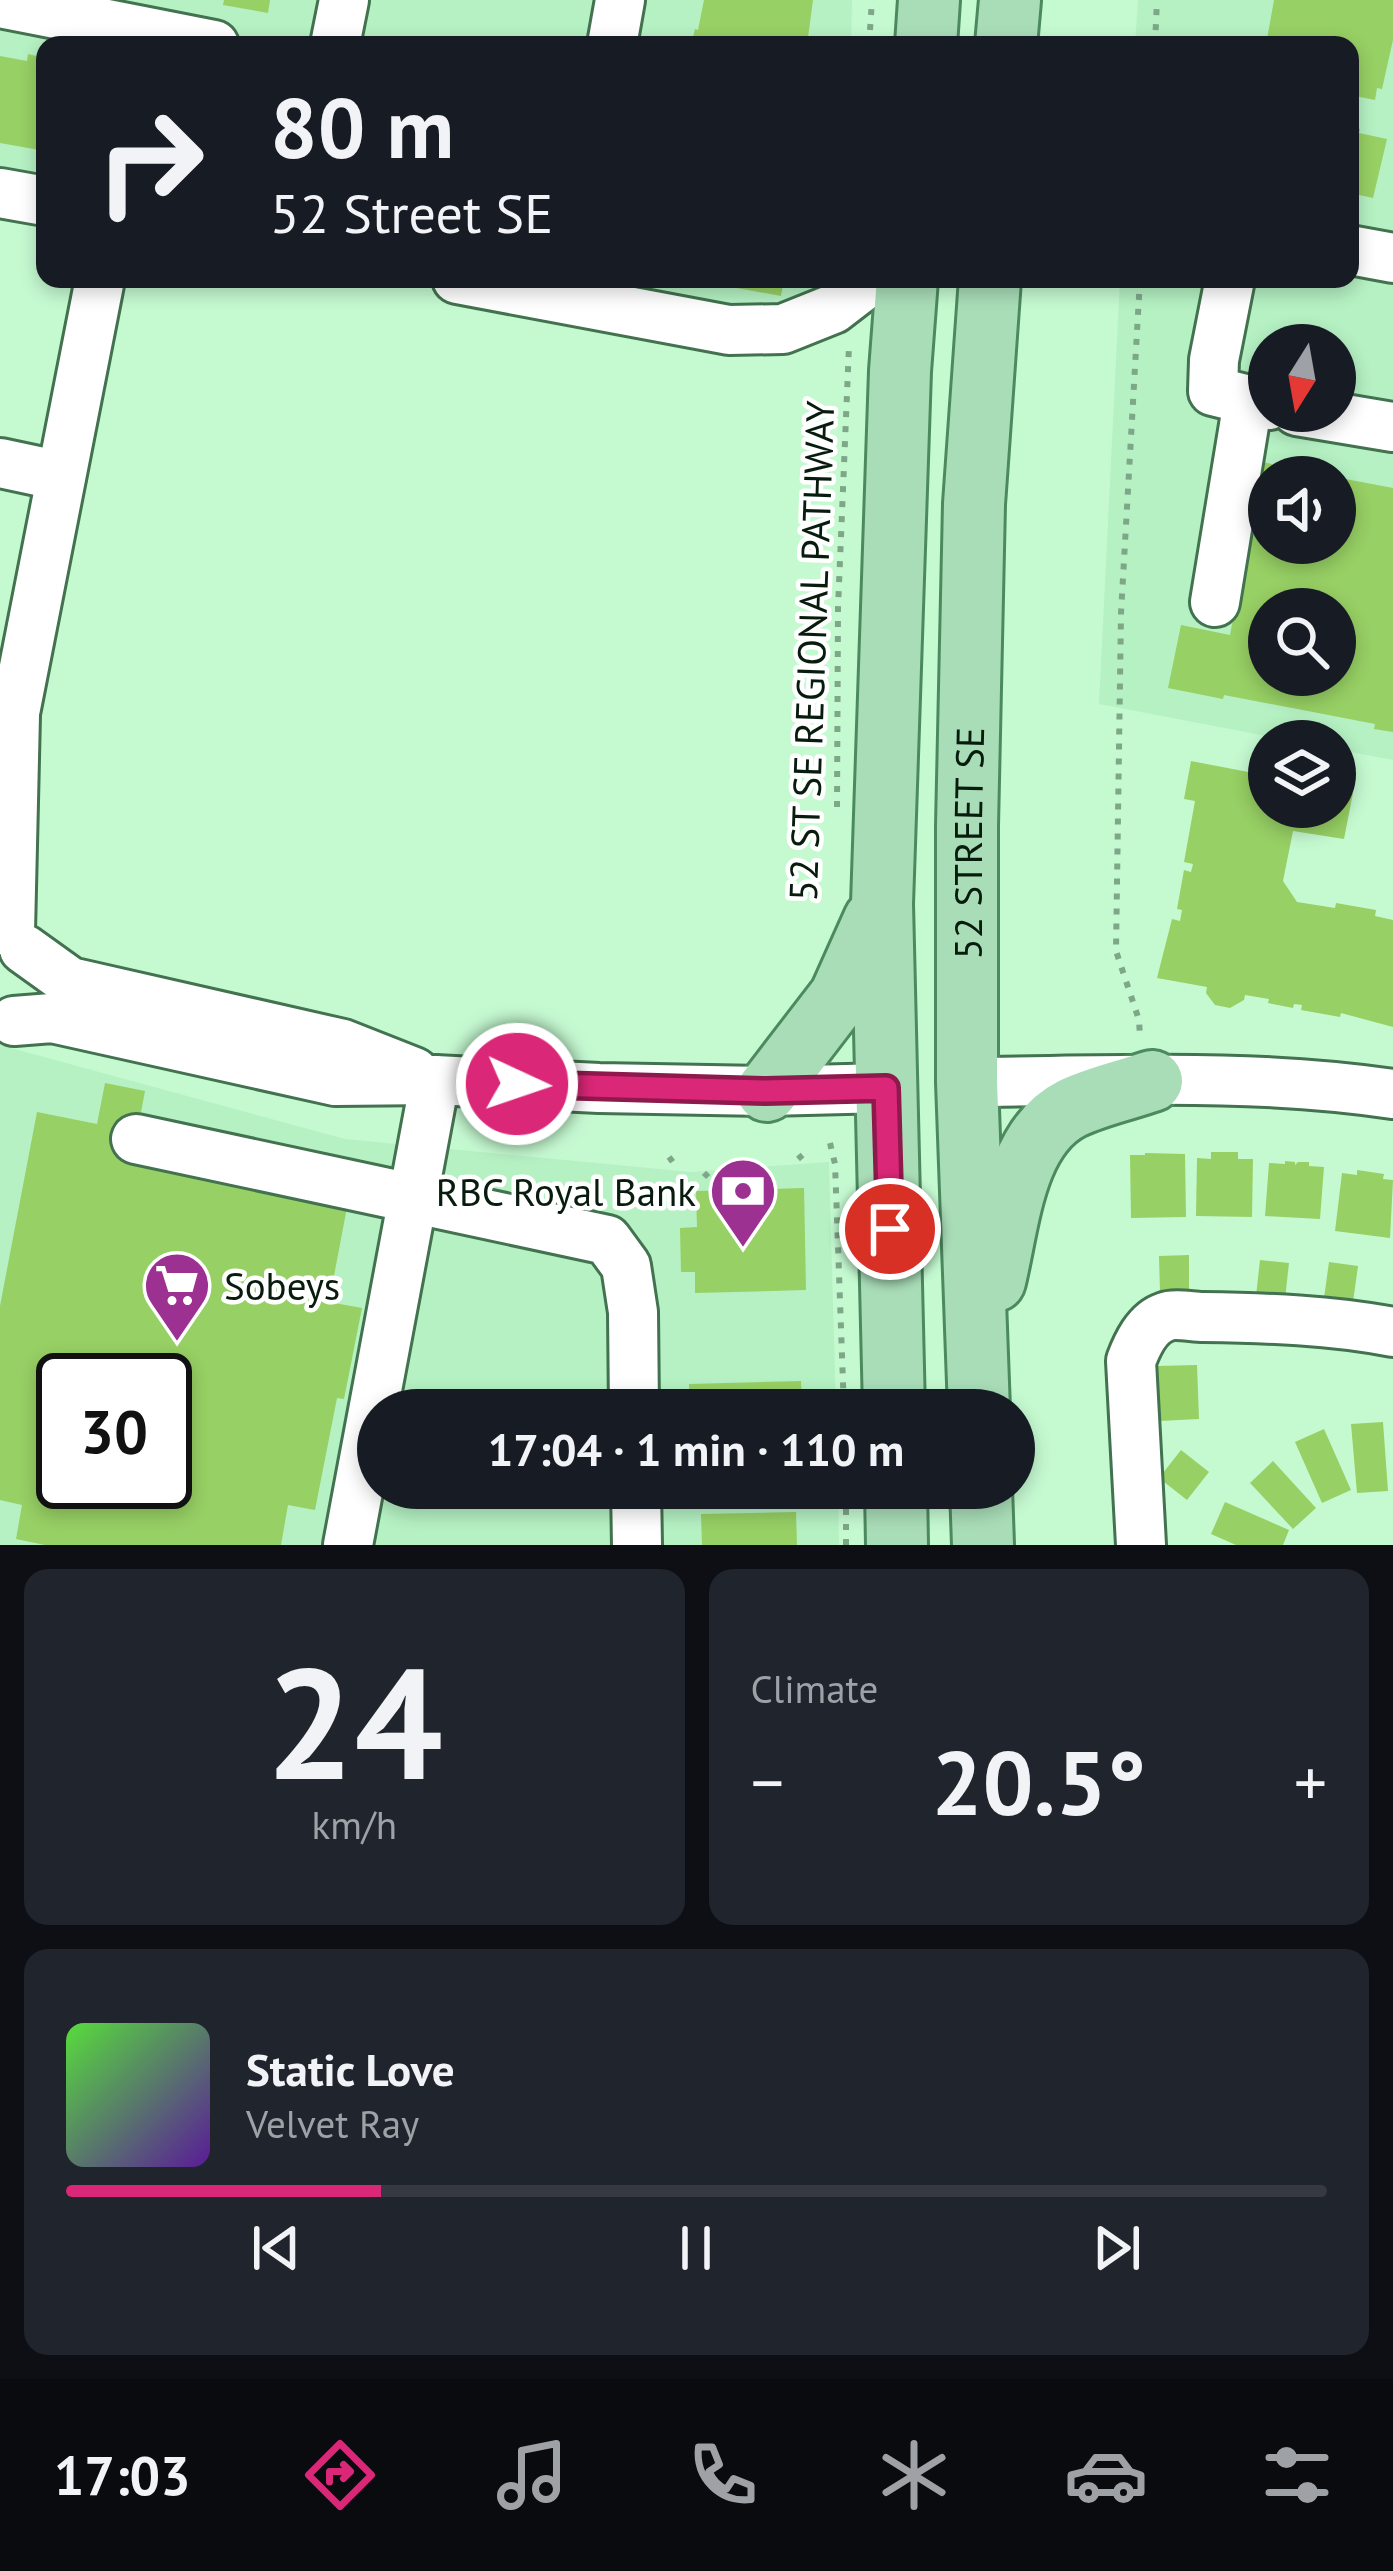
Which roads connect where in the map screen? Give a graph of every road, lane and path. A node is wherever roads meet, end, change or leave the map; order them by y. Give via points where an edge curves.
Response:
1 (344, 0) edge
2 (620, 0) edge
3 (872, 0) edge
4 (929, 0) edge
5 (1010, 0) edge
6 (1157, 0) edge
7 (0, 4) edge
8 (150, 26) edge
9 (184, 36) edge
10 (337, 36) edge
11 (614, 36) edge
12 (870, 36) edge
13 (927, 36) edge
14 (1007, 36) edge
15 (1155, 36) edge
16 (0, 193) edge
17 (36, 199) edge
18 (1359, 252) edge
19 (1393, 258) edge
20 (98, 288) edge
21 (870, 288) edge
22 (877, 288) edge
23 (878, 288) edge
24 (989, 288) edge
25 (1139, 288) edge
26 (1228, 288) edge
27 (567, 289) edge
28 (1248, 400) edge
29 (1356, 421) edge
30 (1393, 427) edge
31 (1253, 432) edge
32 (0, 463) edge
33 (61, 476) junction
34 (1215, 602) dead end
35 (8, 729) edge
36 (837, 808) dead end
37 (882, 904) junction
38 (12, 936) edge
39 (4, 1030) edge
40 (1146, 1059) junction
41 (435, 1081) junction
42 (967, 1082) junction
43 (886, 1088) junction
44 (766, 1091) junction
45 (1393, 1094) edge
46 (136, 1139) dead end
47 (830, 1143) dead end
48 (669, 1157) dead end
49 (678, 1169) dead end
50 (414, 1198) junction
51 (1393, 1332) edge
52 (978, 1383) edge
53 (634, 1389) edge
54 (843, 1389) edge
55 (893, 1389) edge
56 (636, 1509) edge
57 (846, 1509) edge
58 (888, 1509) edge
59 (894, 1509) edge
60 (982, 1509) edge
61 (348, 1545) edge
62 (637, 1545) edge
63 (846, 1545) edge
64 (880, 1545) edge
65 (897, 1545) edge
66 (983, 1545) edge
67 (1141, 1545) edge

1 - 10 street
2 - 11 street
3 - 12 path
4 - 13 main road
5 - 14 main road
6 - 15 path
7 - 8 street
8 - 9 street
16 - 17 street
18 - 19 street
20 - 33 street
21 - 27 street via 783,329 729,330
22 - 36 path, 52 ST SE REGIONAL PATHWAY via 838,608
23 - 37 main road, 52 STREET SE via 900,371
24 - 42 main road, 52 STREET SE via 968,716
25 - 40 path via 1121,613 1116,951
26 - 28 street via 1214,391
29 - 30 street
31 - 34 street
32 - 33 street
33 - 35 street
35 - 38 street
37 - 43 main road, 52 STREET SE
37 - 44 main road via 840,996
38 - 39 street via 31,987
38 - 41 street via 70,982 343,1044
39 - 41 street via 52,1018 335,1081
40 - 42 street
40 - 45 street
40 - 52 main road via 1049,1125 1023,1162
41 - 44 street
41 - 50 street
42 - 43 main road
42 - 52 main road, 52 STREET SE
43 - 44 street
43 - 55 main road, 52 STREET SE
46 - 50 street
47 - 54 path
48 - 49 path
50 - 53 street via 607,1240 626,1266
50 - 61 street
51 - 67 street via 1247,1317 1165,1316 1151,1327 1131,1360
56 - 62 street
57 - 63 path
58 - 64 street
59 - 65 main road
60 - 66 main road

